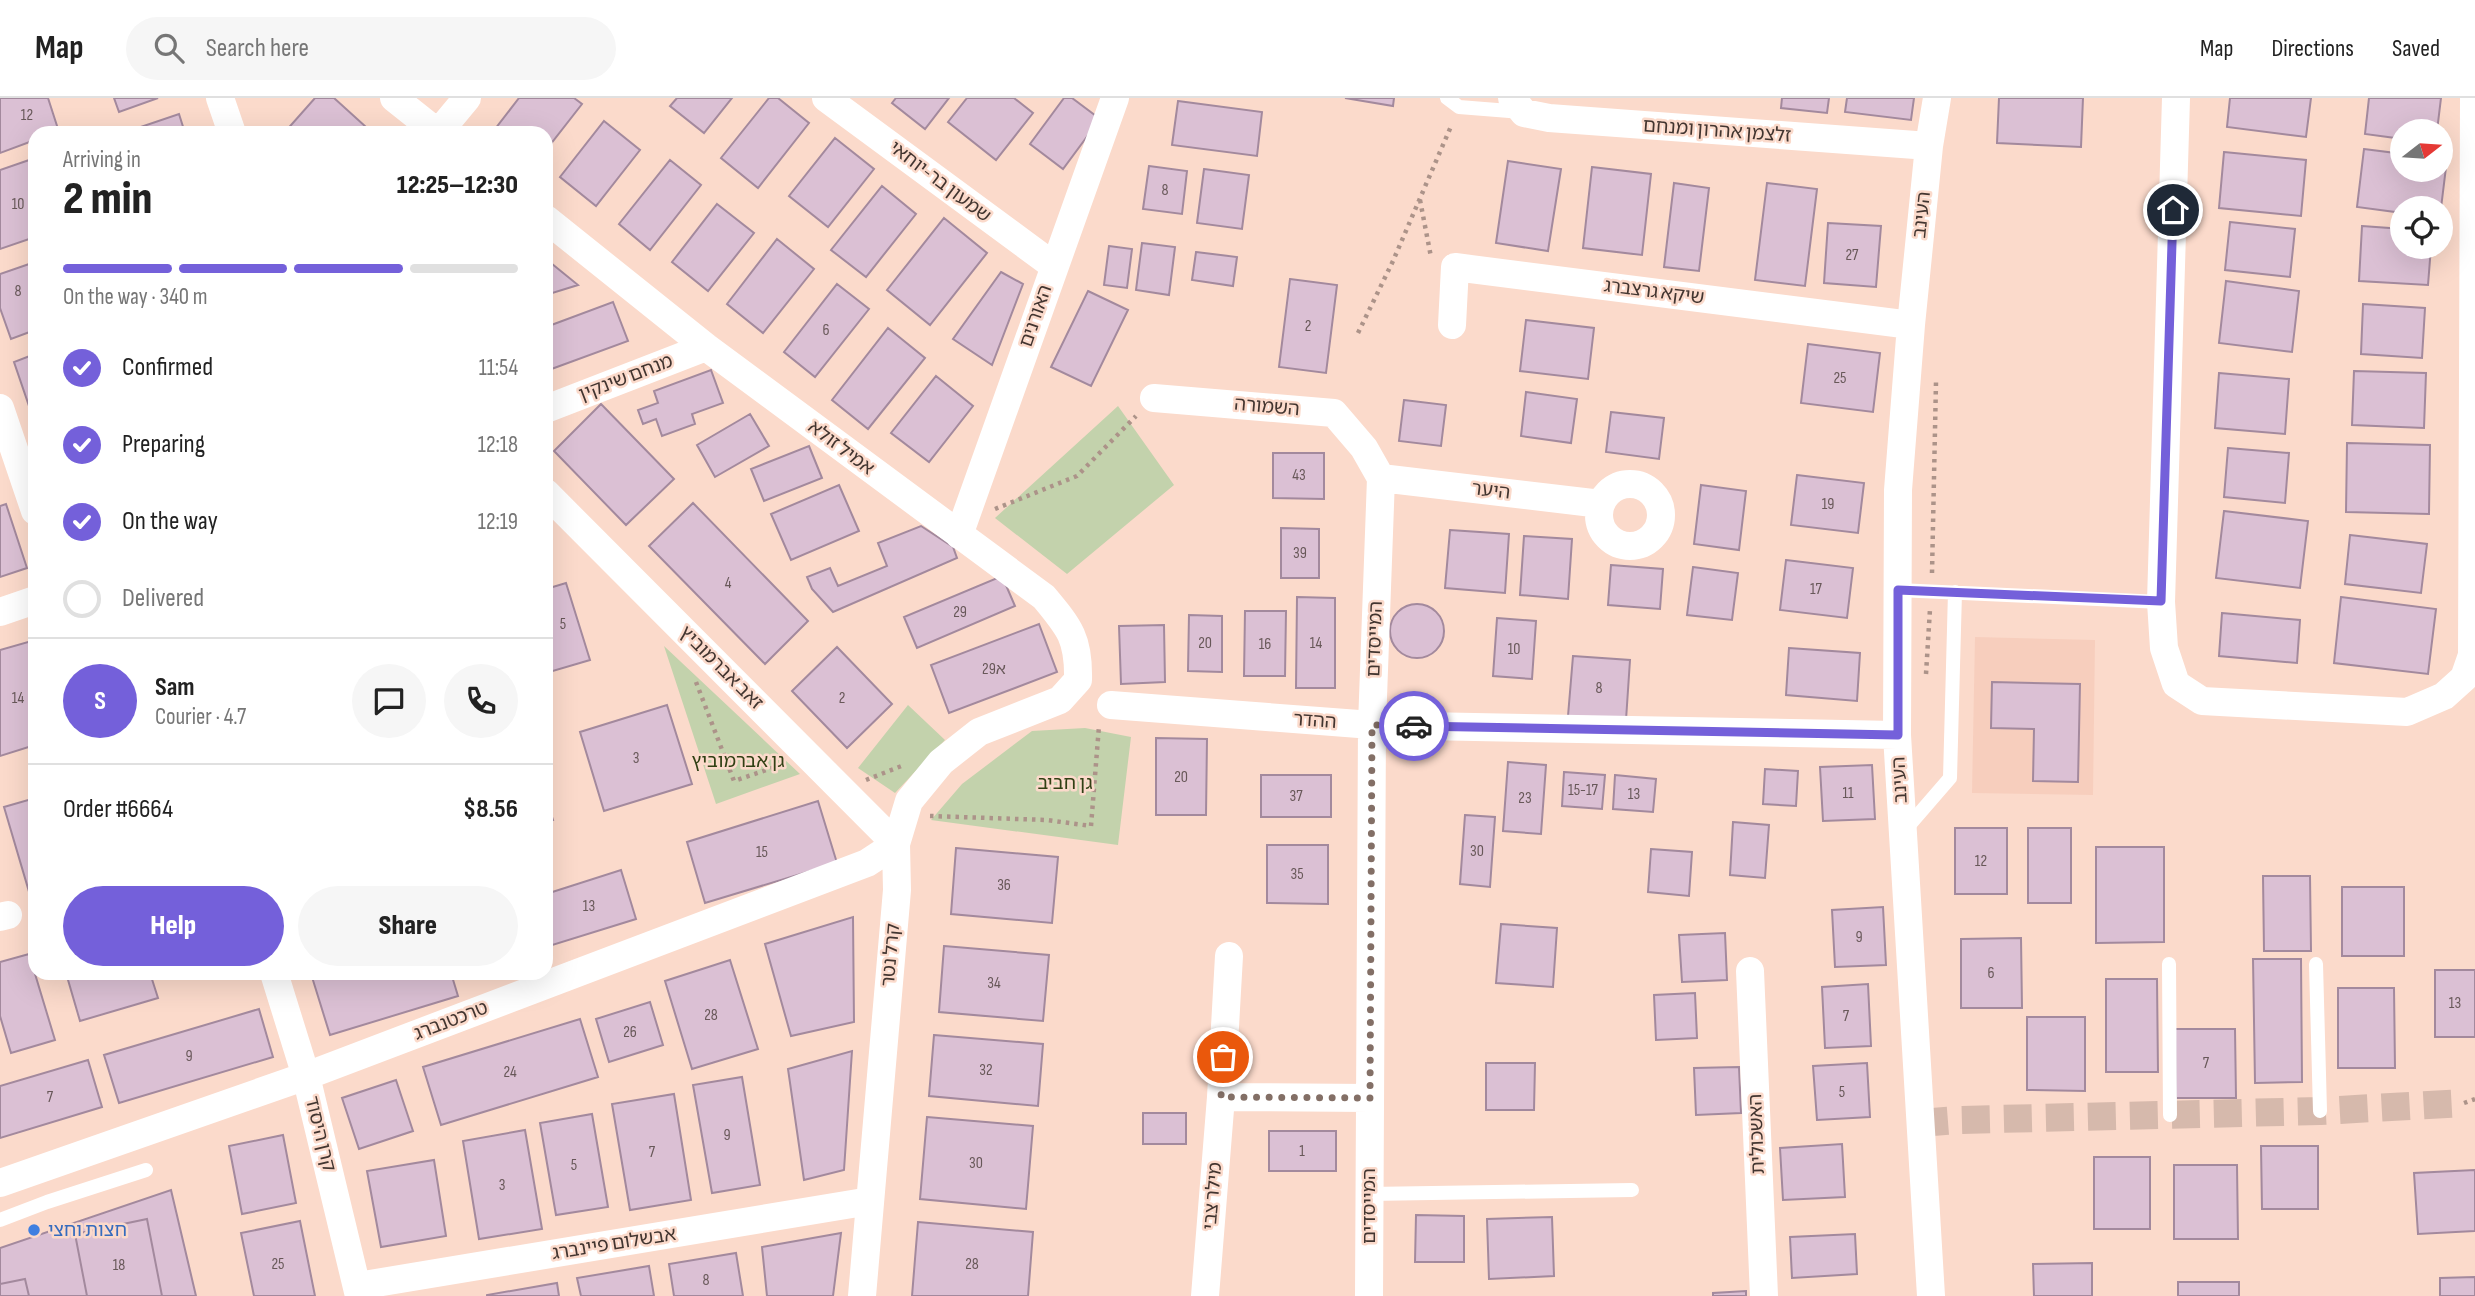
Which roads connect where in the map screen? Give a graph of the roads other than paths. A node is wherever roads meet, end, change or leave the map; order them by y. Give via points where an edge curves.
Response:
1 (220, 98) edge
2 (394, 98) edge
3 (467, 98) edge
4 (826, 98) edge
5 (1115, 98) edge
6 (1937, 98) edge
7 (2176, 98) edge
8 (2474, 98) edge
9 (1453, 102) edge
10 (1518, 105) edge
11 (230, 126) edge
12 (429, 126) edge
13 (444, 126) edge
14 (1929, 146) junction
15 (553, 225) edge
16 (1054, 267) junction
17 (1452, 325) dead end
18 (1911, 325) junction
19 (706, 347) junction
20 (1154, 398) road end
21 (553, 406) edge
22 (0, 408) edge
23 (1381, 478) junction
24 (28, 490) edge
25 (553, 499) edge
26 (1601, 504) dead end
27 (959, 535) junction
28 (1898, 590) junction
29 (1955, 592) junction
30 (2161, 601) junction
31 (28, 602) edge
32 (0, 612) edge
33 (1060, 700) joint
34 (1105, 712) road end
35 (1372, 725) junction
36 (1898, 735) junction
37 (1903, 832) junction
38 (896, 844) junction
39 (1229, 956) dead end
40 (2169, 964) dead end
41 (2316, 964) dead end
42 (1750, 971) dead end
43 (276, 980) edge
44 (306, 1076) junction
45 (1221, 1097) junction
46 (1370, 1098) junction
47 (2320, 1111) dead end
48 (2170, 1115) dead end
49 (146, 1170) dead end
50 (0, 1183) edge
51 (42, 1186) junction
52 (1632, 1190) dead end
53 (1369, 1194) junction
54 (870, 1201) junction
55 (0, 1220) edge
56 (358, 1291) edge
57 (862, 1296) edge
58 (1205, 1296) edge
59 (1369, 1296) edge
60 (1764, 1296) edge
61 (1931, 1296) edge

1 - 11 street
2 - 12 street
3 - 13 street
4 - 16 street, שמעון בר-יוחאי
5 - 16 street, האורנים
6 - 14 street, העינב
7 - 30 street
8 - 30 street via 2472,655 2464,678 2444,696 2407,712 2202,701 2176,684 2164,648
9 - 10 lane
10 - 14 street, זלצמן אהרון ומנחם via 1549,118
14 - 18 street, העינב
15 - 19 street, אמיל זולא
16 - 27 street, האורנים
17 - 18 street, שיקא גרצברג via 1455,267
18 - 28 street, העינב via 1898,490
19 - 21 street, מנחם שינקין
19 - 27 street, אמיל זולא
20 - 23 street, השמורה via 1334,412 1364,448
22 - 24 street
23 - 26 street, היער
23 - 35 street, המייסדים
25 - 38 street, זאב אברמוביץ
27 - 33 street, אמיל זולא via 1044,597 1069,627 1079,655 1078,680
28 - 29 lane
28 - 36 street, העינב
29 - 30 lane
29 - 37 lane via 1950,778
31 - 32 street
33 - 38 street, קרל נטר via 979,732 941,762 909,801
34 - 35 street, ההדר
35 - 36 street, ההדר
35 - 46 street, המייסדים
36 - 37 street, העינב
37 - 61 street, העינב
38 - 44 street, טרכטנברג via 867,863
38 - 54 street, קרל נטר via 897,890
39 - 45 street, מילר צבי
40 - 48 lane
41 - 47 lane
42 - 60 street, האשכולית
43 - 44 street, קרן היסוד
44 - 51 street, טרכטנברג
44 - 56 street, קרן היסוד
45 - 46 street
45 - 58 street, מילר צבי
46 - 53 street, המייסדים
49 - 51 lane
50 - 51 street, טרכטנברג
51 - 55 lane
52 - 53 lane
53 - 59 street, המייסדים
54 - 56 street, אבשלום פיינברג
54 - 57 street, קרל נטר

